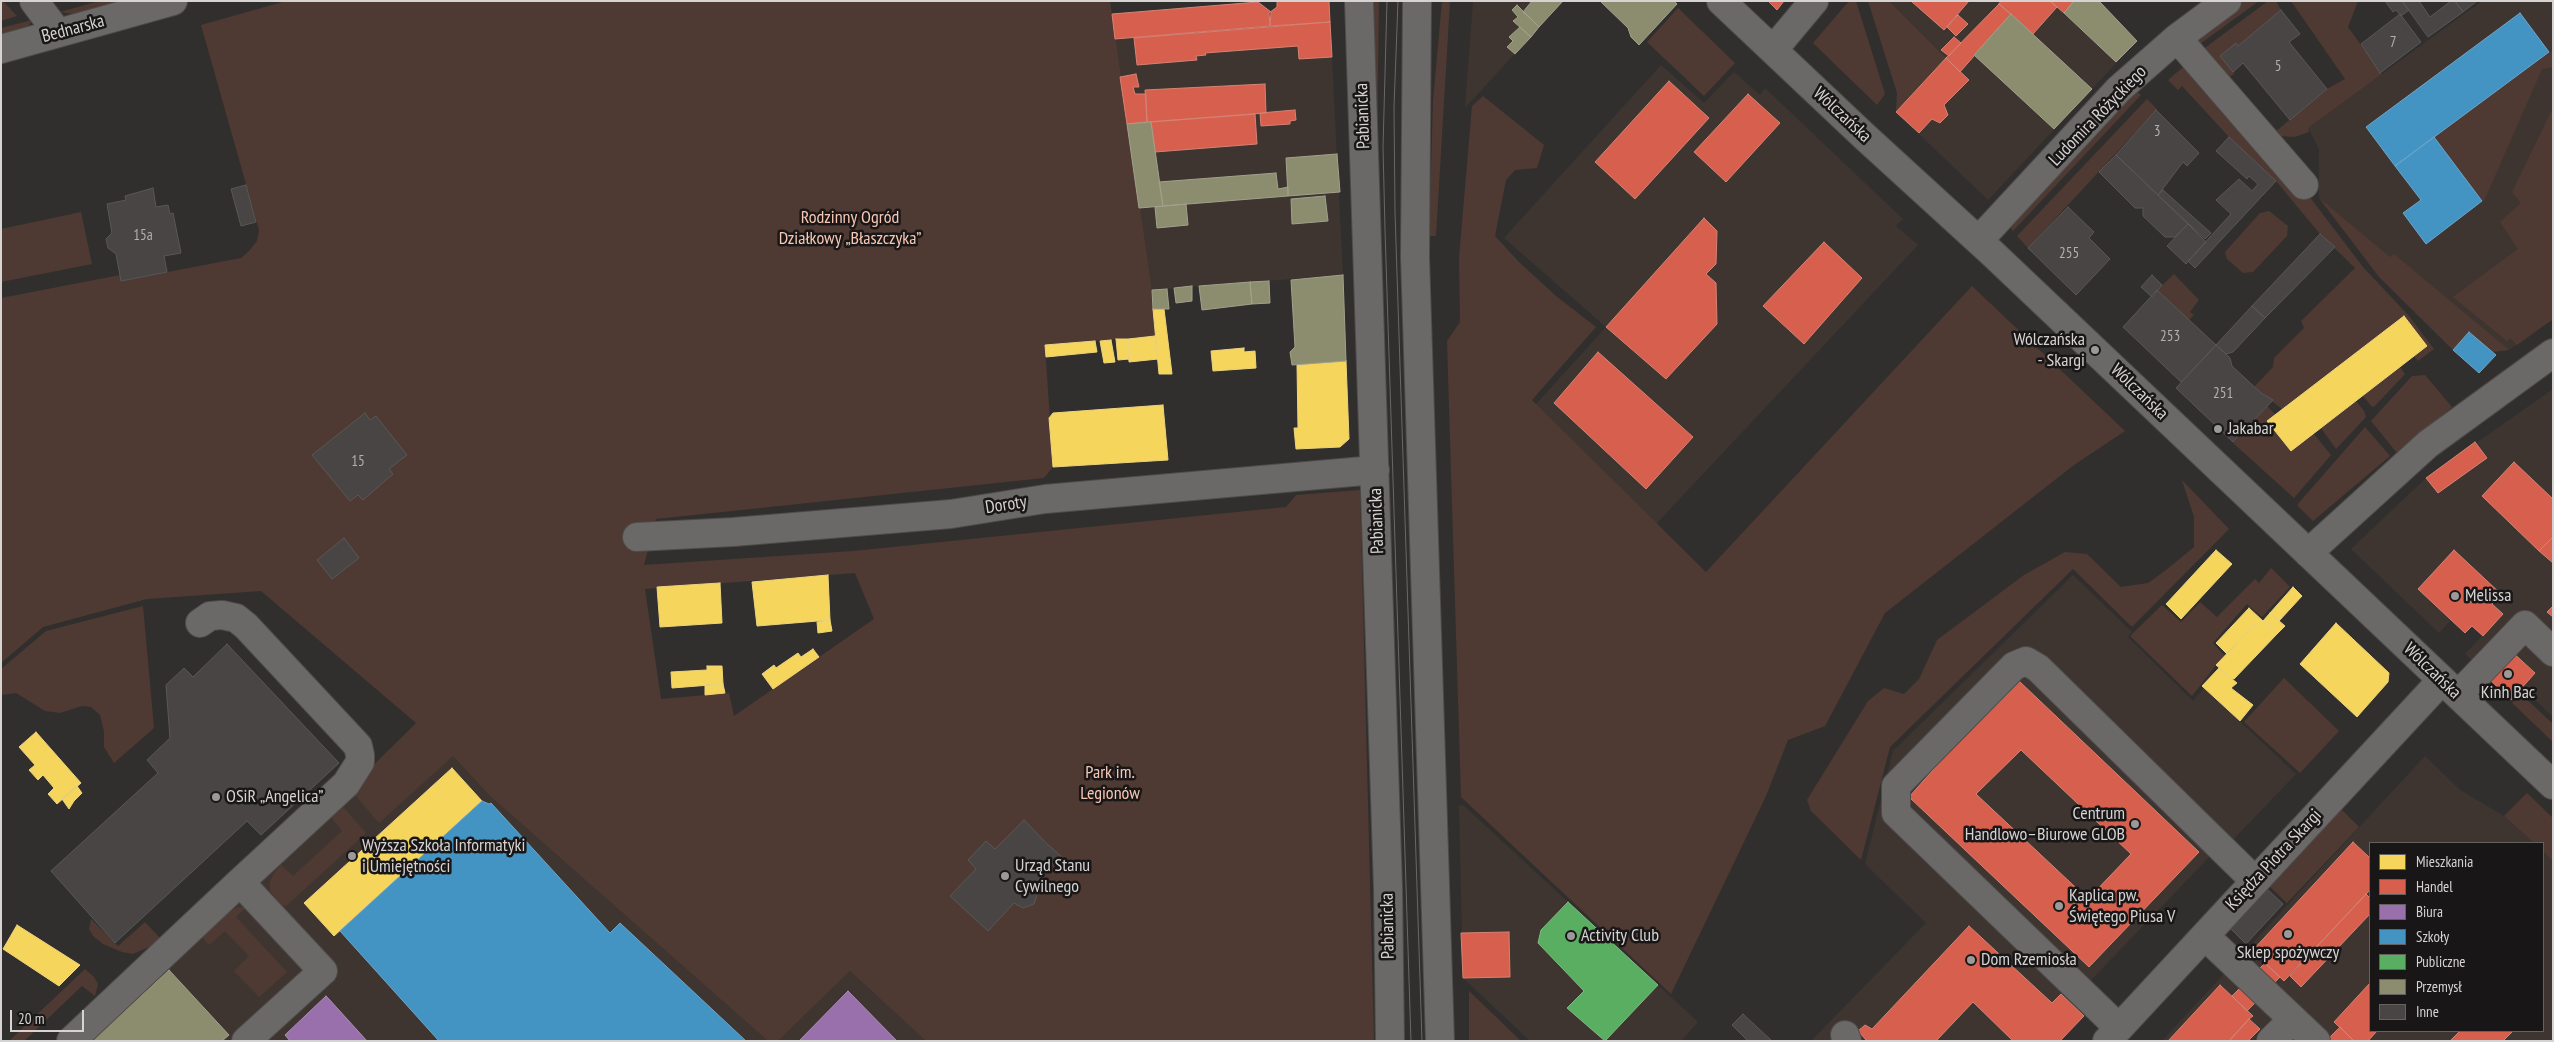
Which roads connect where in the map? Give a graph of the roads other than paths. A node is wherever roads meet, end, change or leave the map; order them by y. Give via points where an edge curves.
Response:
1 (34, 1) edge
2 (173, 1) edge
3 (1359, 1) edge
4 (1417, 1) edge
5 (1721, 1) edge
6 (1814, 1) edge
7 (2227, 1) edge
8 (58, 33) junction
9 (2177, 38) junction
10 (1, 49) edge
11 (1773, 50) junction
12 (2304, 185) dead end
13 (1979, 240) junction
14 (2553, 353) edge
15 (1375, 470) junction
16 (637, 537) dead end
17 (2308, 553) junction
18 (200, 623) dead end
19 (2553, 652) edge
20 (2450, 688) junction
21 (2553, 785) edge
22 (2255, 881) junction
23 (240, 882) junction
24 (2204, 936) junction
25 (2293, 1019) junction
26 (2113, 1034) edge
27 (71, 1041) edge
28 (246, 1041) edge
29 (1390, 1041) edge
30 (1440, 1041) edge
31 (2272, 1041) edge
32 (2316, 1041) edge

1 - 8 street
2 - 8 street, Bednarska
3 - 15 street, Pabianicka
4 - 30 street via 1415,257
5 - 11 street, Wólczańska
6 - 11 street
7 - 9 street, Ludomira Różyckiego
8 - 10 street, Bednarska
9 - 12 street
9 - 13 street, Ludomira Różyckiego via 2119,90
11 - 13 street, Wólczańska
13 - 17 street, Wólczańska
14 - 17 street via 2428,444
15 - 16 street, Doroty via 1045,499 913,517
15 - 29 street, Pabianicka
17 - 20 street, Wólczańska
18 - 23 street via 210,616 222,615 236,618 246,626 358,746 360,755 360,762 346,784
19 - 20 street, Księdza Piotra Skargi via 2525,625
20 - 21 street, Wólczańska
20 - 22 street, Księdza Piotra Skargi
22 - 24 street, Księdza Piotra Skargi
22 - 26 street via 2038,668 2026,662 2014,666 1896,786 1896,813
23 - 27 street
23 - 28 street via 323,971
24 - 25 street
24 - 26 street, Księdza Piotra Skargi
25 - 31 street
25 - 32 street

